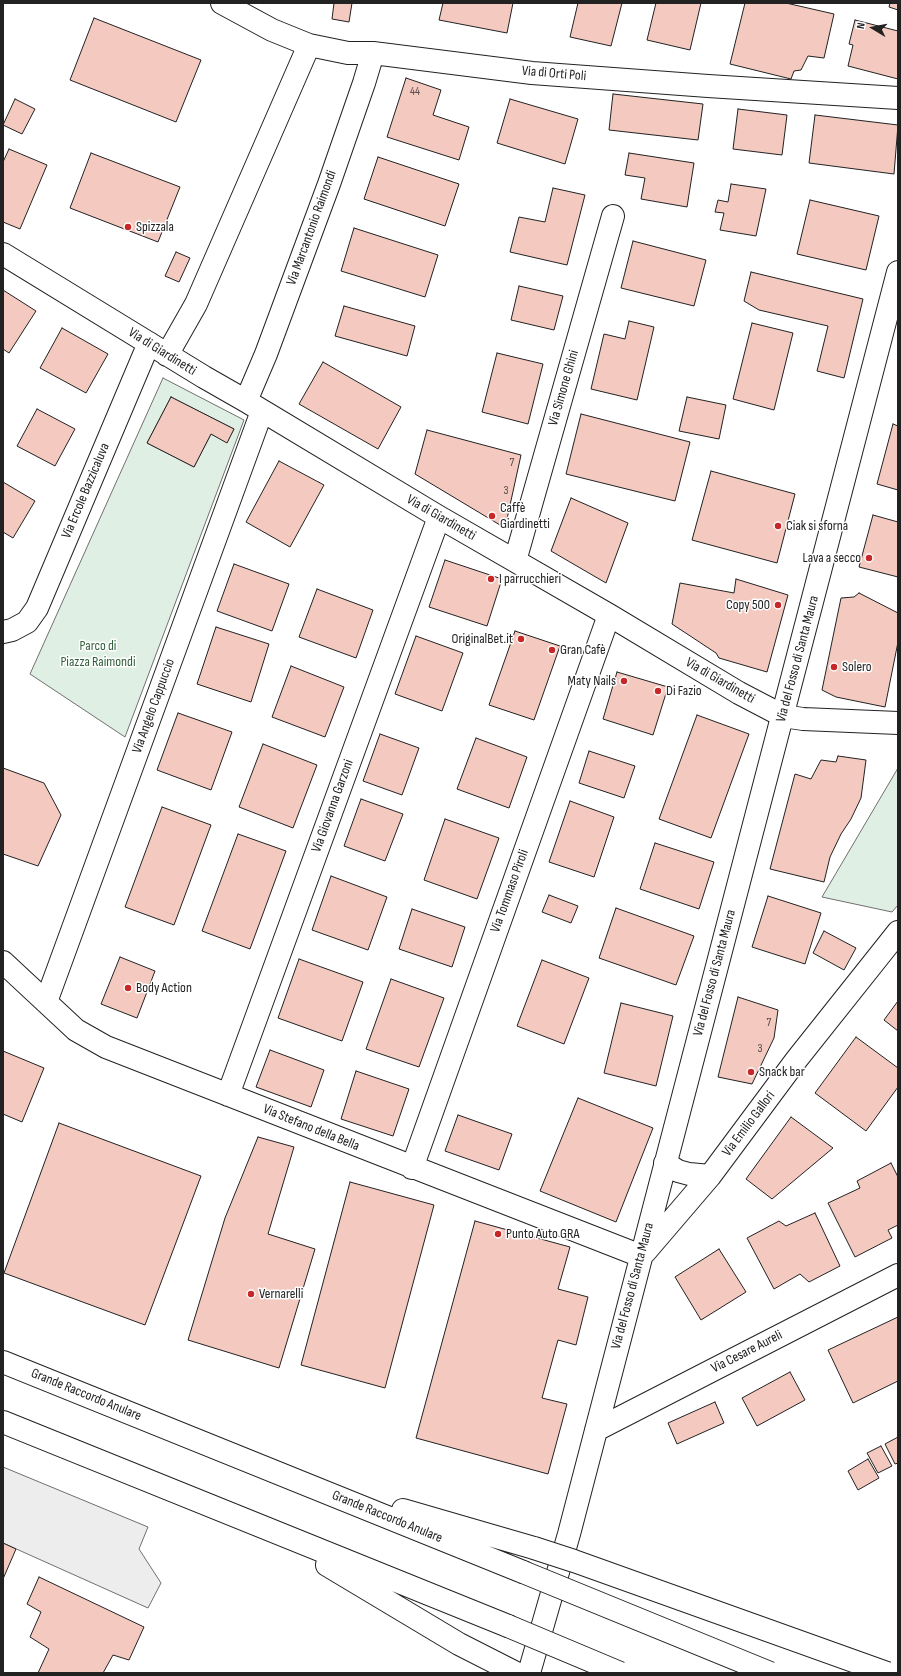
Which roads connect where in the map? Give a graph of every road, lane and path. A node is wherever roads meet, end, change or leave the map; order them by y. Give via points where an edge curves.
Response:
1 (222, 3) edge
2 (309, 45) junction
3 (373, 53) junction
4 (898, 98) edge
5 (614, 216) dead end
6 (3, 254) edge
7 (898, 272) edge
8 (149, 343) junction
9 (167, 355) junction
10 (254, 406) junction
11 (439, 517) junction
12 (515, 561) junction
13 (609, 615) junction
14 (7, 631) edge
15 (783, 716) junction
16 (898, 723) edge
17 (898, 932) edge
18 (7, 971) edge
19 (46, 1002) junction
20 (228, 1096) junction
21 (665, 1163) junction
22 (412, 1168) junction
23 (710, 1176) junction
24 (641, 1256) junction
25 (898, 1275) edge
26 (3, 1362) edge
27 (3, 1422) edge
28 (596, 1430) junction
29 (299, 1482) junction
30 (268, 1530) junction
31 (516, 1673) edge
32 (529, 1673) edge
33 (620, 1673) edge
34 (770, 1673) edge
35 (887, 1673) edge

1 - 2 main road, Via di Orti Poli via 272,30
2 - 3 main road, Via di Orti Poli via 348,53
2 - 9 main road via 196,304
3 - 4 main road, Via di Orti Poli via 532,73
3 - 10 main road, Via Marcantonio Raimondi via 329,184 266,354
5 - 12 main road, Via Simone Ghini
6 - 8 main road, Via di Giardinetti
7 - 15 main road, Via del Fosso di Santa Maura
8 - 9 main road, Via di Giardinetti
8 - 14 main road, Via Ercole Bazzicaluva via 36,608 27,622
9 - 10 main road, Via di Giardinetti
10 - 11 main road, Via di Giardinetti
10 - 19 main road, Via Angelo Cappuccio
11 - 12 main road, Via di Giardinetti
11 - 20 main road, Via Giovanna Garzoni
12 - 13 main road, Via di Giardinetti
13 - 15 main road, Via di Giardinetti via 739,693
13 - 22 main road, Via Tommaso Piroli
15 - 16 main road, Via di Giardinetti via 803,720
15 - 21 main road, Via del Fosso di Santa Maura
17 - 23 main road, Via Emilio Gallori
18 - 19 main road, Via Stefano della Bella
19 - 20 main road, Via Stefano della Bella via 76,1030 93,1041
20 - 22 main road, Via Stefano della Bella
21 - 23 main road via 678,1171
21 - 24 main road, Via del Fosso di Santa Maura
22 - 24 main road, Via Stefano della Bella
23 - 24 main road, Via Emilio Gallori
24 - 28 main road, Via del Fosso di Santa Maura
25 - 28 main road, Via Cesare Aureli
26 - 29 main road, Grande Raccordo Anulare
27 - 30 main road
28 - 32 main road, Via del Fosso di Santa Maura
29 - 34 main road, Grande Raccordo Anulare, bridge
29 - 35 main road, bridge via 534,1548
30 - 31 main road via 459,1644
30 - 33 main road, bridge

